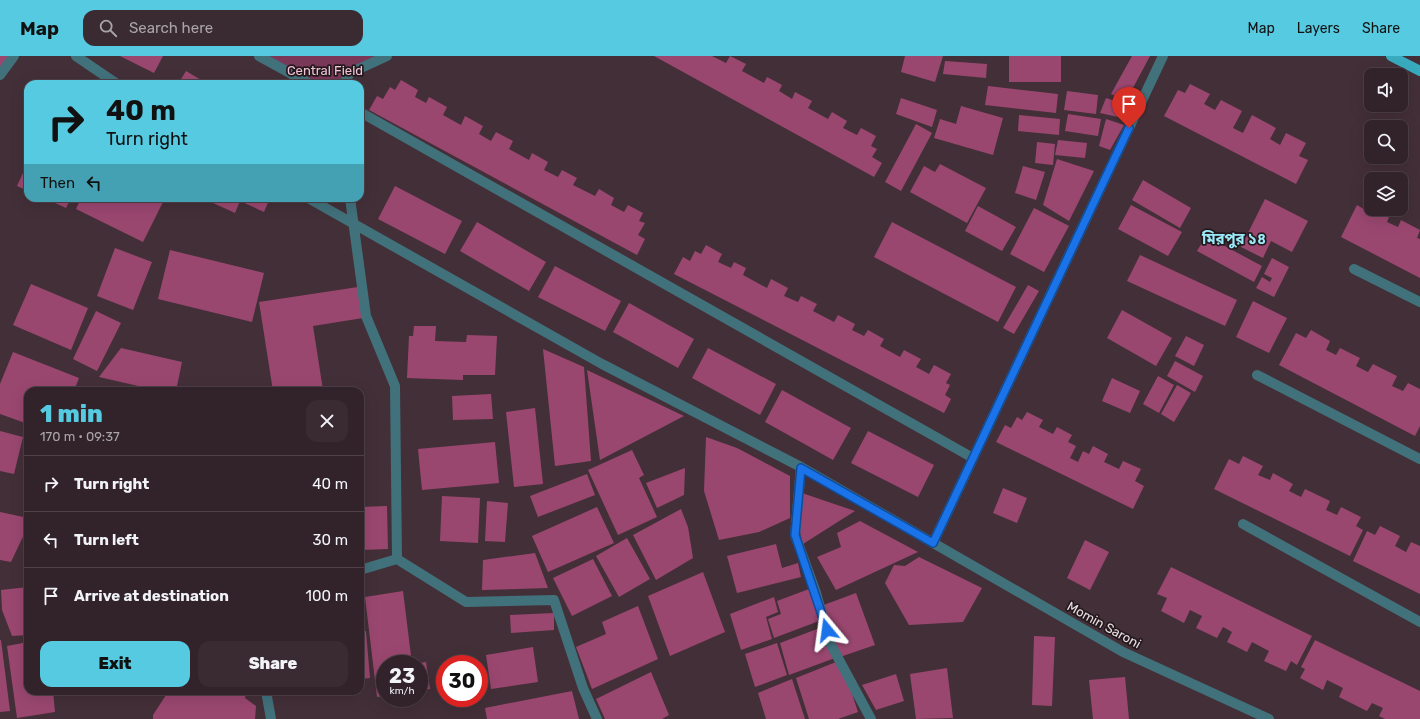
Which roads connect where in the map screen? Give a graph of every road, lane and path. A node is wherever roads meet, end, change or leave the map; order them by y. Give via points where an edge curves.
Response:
1 (14, 56) edge
2 (76, 56) edge
3 (259, 56) edge
4 (387, 56) edge
5 (1163, 56) edge
6 (1391, 56) edge
7 (1420, 71) edge
8 (0, 75) edge
9 (111, 80) edge
10 (303, 80) edge
11 (346, 80) edge
12 (364, 114) edge
13 (315, 202) edge
14 (351, 202) edge
15 (354, 224) junction
16 (1354, 269) dead end
17 (1420, 302) edge
18 (1257, 375) dead end
19 (973, 458) junction
20 (1420, 459) edge
21 (801, 468) junction
22 (1243, 524) dead end
23 (933, 543) junction
24 (397, 559) junction
25 (364, 569) edge
26 (1420, 622) edge
27 (267, 695) edge
28 (271, 719) edge
29 (597, 719) edge
30 (871, 719) edge
31 (1269, 719) edge

1 - 8 street
2 - 9 street
3 - 10 street
4 - 11 street via 350,73
5 - 19 street
6 - 7 main road
12 - 19 street
13 - 15 street, Momin Saroni
14 - 15 street
15 - 21 street, Momin Saroni via 602,364
15 - 24 street via 366,316 395,386
16 - 17 street
18 - 20 street
19 - 23 street
21 - 23 street, Momin Saroni
21 - 30 street via 795,535 816,592 830,643
22 - 26 street
23 - 31 street, Momin Saroni via 1123,652
24 - 25 street
24 - 29 street via 466,602 554,600 583,688
27 - 28 street

